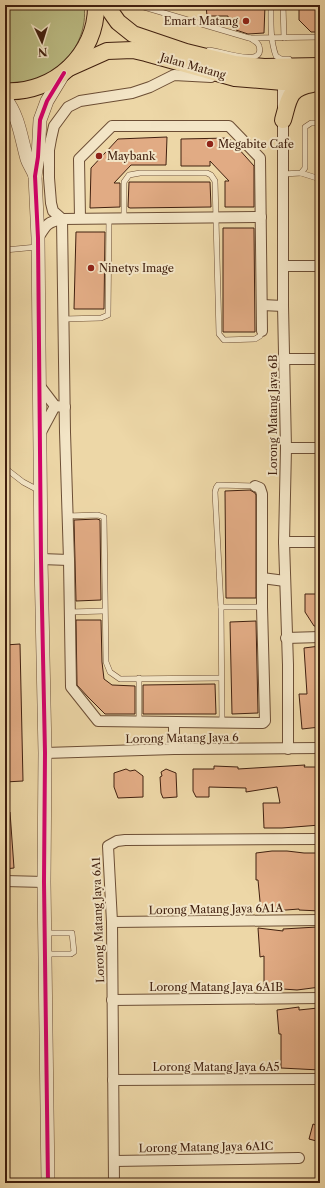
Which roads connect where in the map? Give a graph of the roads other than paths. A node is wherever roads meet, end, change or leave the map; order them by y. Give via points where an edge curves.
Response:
1 (96, 5) edge
2 (106, 5) edge
3 (137, 5) edge
4 (271, 5) edge
5 (283, 5) edge
6 (320, 37) edge
7 (249, 38) junction
8 (271, 38) junction
9 (284, 38) junction
10 (186, 52) junction
11 (295, 59) dead end
12 (319, 62) edge
13 (67, 70) junction
14 (242, 79) junction
15 (283, 82) junction
16 (320, 82) edge
17 (5, 91) edge
18 (5, 98) edge
19 (283, 120) junction
20 (320, 123) edge
21 (301, 173) junction
22 (283, 174) junction
23 (35, 176) junction
24 (320, 179) edge
25 (216, 217) junction
26 (261, 217) junction
27 (80, 218) junction
28 (109, 218) junction
29 (124, 218) junction
30 (62, 219) junction
31 (38, 243) junction
32 (5, 250) edge
33 (284, 266) junction
34 (320, 266) edge
35 (262, 305) junction
36 (283, 306) junction
37 (64, 319) junction
38 (262, 331) joint
39 (285, 359) junction
40 (320, 359) edge
41 (39, 385) junction
42 (60, 406) junction
43 (40, 435) junction
44 (286, 448) junction
45 (320, 448) edge
46 (5, 468) edge
47 (255, 486) joint
48 (41, 492) junction
49 (67, 516) junction
50 (284, 542) junction
51 (320, 542) edge
52 (41, 559) junction
53 (69, 560) junction
54 (262, 578) junction
55 (285, 581) junction
56 (221, 607) junction
57 (262, 607) junction
58 (104, 611) junction
59 (70, 612) junction
60 (286, 638) junction
61 (320, 638) edge
62 (139, 678) junction
63 (221, 678) junction
64 (139, 721) junction
65 (174, 722) junction
66 (222, 722) junction
67 (288, 748) junction
68 (320, 748) edge
69 (174, 749) junction
70 (45, 753) junction
71 (320, 839) edge
72 (5, 881) edge
73 (44, 882) junction
74 (320, 920) edge
75 (112, 922) junction
76 (45, 933) junction
77 (45, 954) junction
78 (320, 998) edge
79 (112, 1000) junction
80 (320, 1079) edge
81 (113, 1080) junction
82 (299, 1158) dead end
83 (114, 1161) junction
84 (48, 1183) edge
85 (114, 1183) edge

1 - 13 main road via 89,40 81,55
2 - 10 main road, Jalan Matang via 118,22 133,34
3 - 7 lane
4 - 8 lane
5 - 9 lane
6 - 9 lane
7 - 8 lane
7 - 10 lane via 258,43 260,48 255,57 248,58 212,50
8 - 9 lane
8 - 11 lane via 276,56 281,59
10 - 12 main road, Jalan Matang via 235,64 264,67
10 - 15 main road via 210,64 234,70 274,74
13 - 14 main road, Jalan Matang via 107,52 133,50
13 - 17 main road via 37,87
13 - 23 street via 47,101 40,120
14 - 15 main road, Jalan Matang
14 - 19 street via 269,86 276,94
14 - 30 street via 174,75 132,93 80,101 68,107 54,126 49,150 51,203 53,211
15 - 16 main road, Jalan Matang
15 - 19 street, Lorong Matang Jaya 6B
16 - 19 main road via 296,89 290,96
18 - 23 street via 13,110
19 - 22 street, Lorong Matang Jaya 6B
20 - 21 lane via 311,123 305,127 305,168
21 - 22 lane
21 - 24 lane
22 - 33 street, Lorong Matang Jaya 6B
23 - 31 street
25 - 26 street
25 - 29 street
25 - 29 lane via 215,181 211,175 147,173 129,175 124,182
25 - 38 lane via 219,334 224,340 255,339
26 - 27 street via 260,158 229,126 112,126 79,159
26 - 35 street
27 - 28 street
27 - 30 street
28 - 29 street
28 - 37 lane via 108,314 101,318
30 - 31 street via 46,224
30 - 37 street
31 - 32 lane
31 - 41 street
33 - 34 street
33 - 36 street, Lorong Matang Jaya 6B
35 - 36 street
35 - 38 street
36 - 39 street, Lorong Matang Jaya 6B
37 - 42 street
39 - 40 street
39 - 44 street, Lorong Matang Jaya 6B
41 - 42 street
41 - 43 street
42 - 43 street
42 - 49 street
43 - 48 street
44 - 45 street
44 - 50 street, Lorong Matang Jaya 6B
46 - 48 lane
47 - 54 street via 260,488 262,494
47 - 56 lane via 218,485 216,488
48 - 52 street
49 - 53 street
49 - 58 lane via 104,517
50 - 51 street
50 - 55 street, Lorong Matang Jaya 6B
52 - 53 street
52 - 70 street
53 - 59 street
54 - 55 street
54 - 57 street
55 - 60 street, Lorong Matang Jaya 6B
56 - 57 lane
56 - 63 lane
57 - 66 street via 265,721
58 - 59 lane
58 - 62 lane via 106,662 110,672 120,678
59 - 64 street via 71,688 98,721
60 - 61 street
60 - 67 street, Lorong Matang Jaya 6B
62 - 63 lane
62 - 64 lane
63 - 66 lane
64 - 65 street
65 - 66 street
65 - 69 street
67 - 68 street, Lorong Matang Jaya 6
67 - 69 street, Lorong Matang Jaya 6
69 - 70 street, Lorong Matang Jaya 6
70 - 73 street
71 - 75 street, Lorong Matang Jaya 6A1 via 116,841 108,846
72 - 73 street
73 - 76 street
74 - 75 street, Lorong Matang Jaya 6A1A
75 - 79 street, Lorong Matang Jaya 6A1
76 - 77 street
76 - 77 lane via 72,933 74,952
77 - 84 street
78 - 79 street, Lorong Matang Jaya 6A1B
79 - 81 street, Lorong Matang Jaya 6A1
80 - 81 street, Lorong Matang Jaya 6A5
81 - 83 street, Lorong Matang Jaya 6A1
82 - 83 street, Lorong Matang Jaya 6A1C
83 - 85 street, Lorong Matang Jaya 6A1

